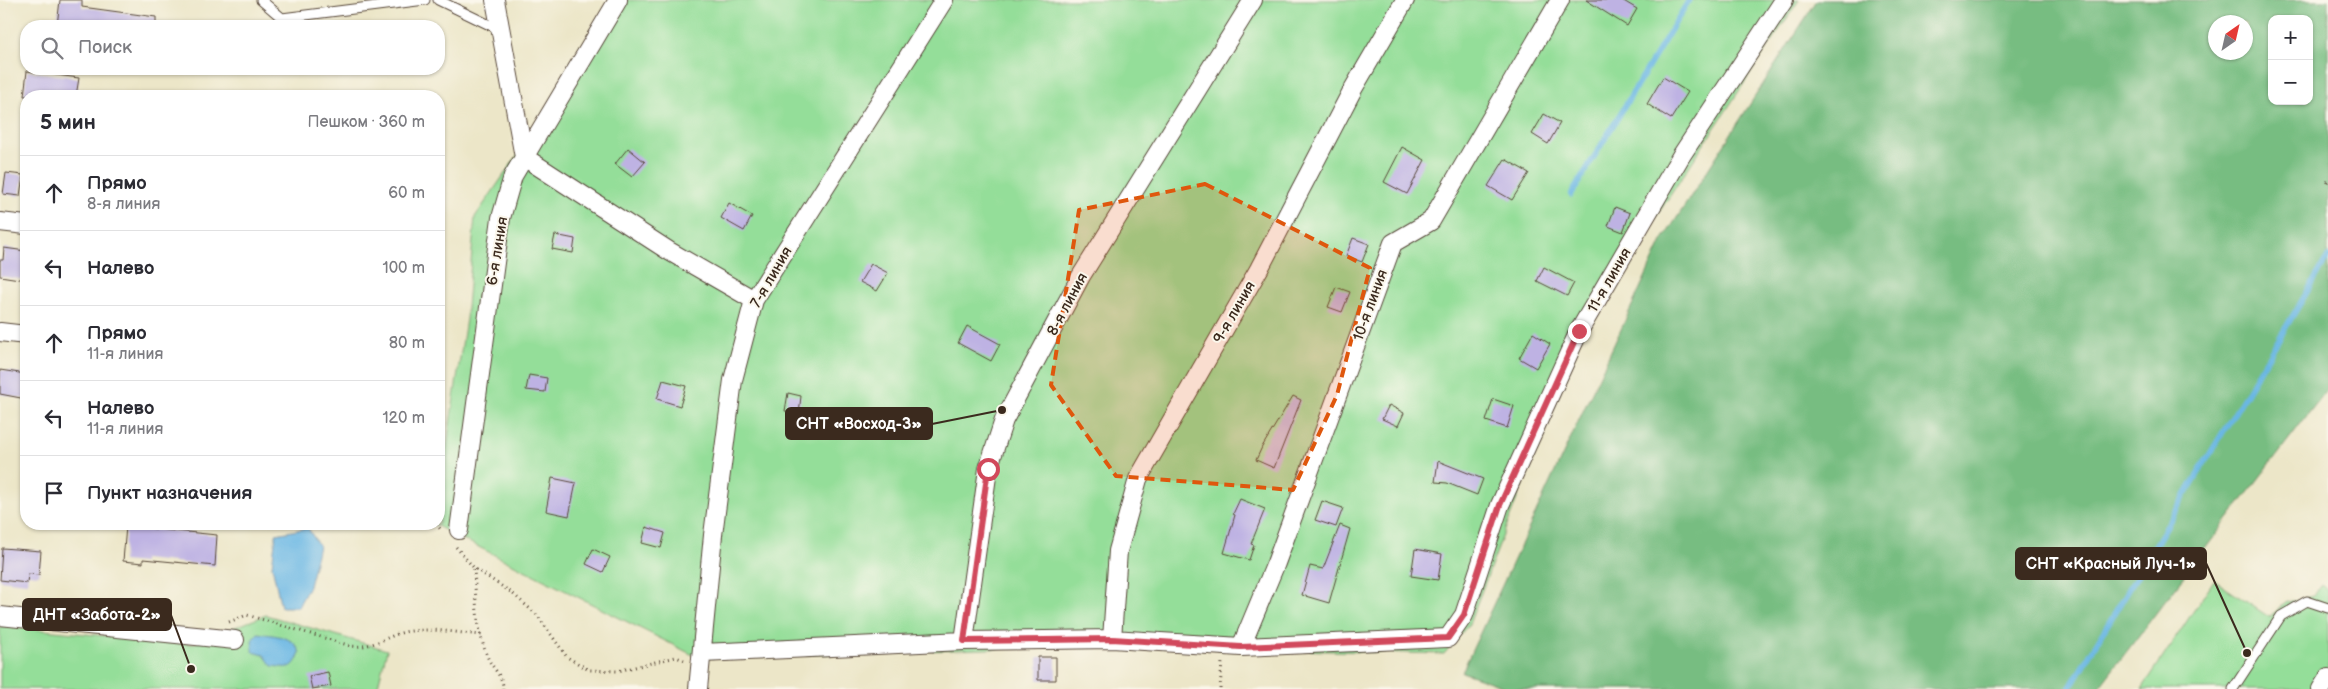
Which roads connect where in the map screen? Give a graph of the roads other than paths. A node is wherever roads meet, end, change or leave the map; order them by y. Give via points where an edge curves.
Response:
1 (261, 0) edge
2 (425, 0) edge
3 (438, 0) edge
4 (495, 0) edge
5 (618, 0) edge
6 (944, 0) edge
7 (1253, 0) edge
8 (1405, 0) edge
9 (1560, 0) edge
10 (1784, 0) edge
11 (500, 30) junction
12 (524, 157) junction
13 (0, 222) edge
14 (20, 224) edge
15 (754, 300) junction
16 (0, 332) edge
17 (20, 335) edge
18 (454, 538) road end
19 (2328, 608) edge
20 (0, 616) edge
21 (1112, 639) junction
22 (235, 640) dead end
23 (964, 641) junction
24 (1241, 647) junction
25 (701, 660) junction
26 (2328, 678) edge
27 (698, 689) edge
28 (2233, 689) edge
29 (2321, 689) edge

1 - 2 lane via 282,18
3 - 11 lane
4 - 11 street
5 - 12 street, 6-я линия
6 - 15 street, 7-я линия
7 - 23 street, 8-я линия via 1081,276 1004,420 988,469
8 - 21 street, 9-я линия via 1354,89 1259,270 1138,479 1118,551
9 - 24 street, 10-я линия via 1430,221 1393,242 1276,563
10 - 24 street, 11-я линия via 1681,156 1579,331 1500,505 1464,615 1448,638
11 - 12 street
12 - 15 street via 668,251
12 - 18 street, 6-я линия via 513,176 501,218
13 - 14 street
15 - 25 street, 7-я линия via 733,380
16 - 17 street
19 - 28 lane via 2307,601 2281,616
20 - 22 street
21 - 23 street
21 - 24 street
23 - 25 street
25 - 27 street, 7-я линия
26 - 29 street

